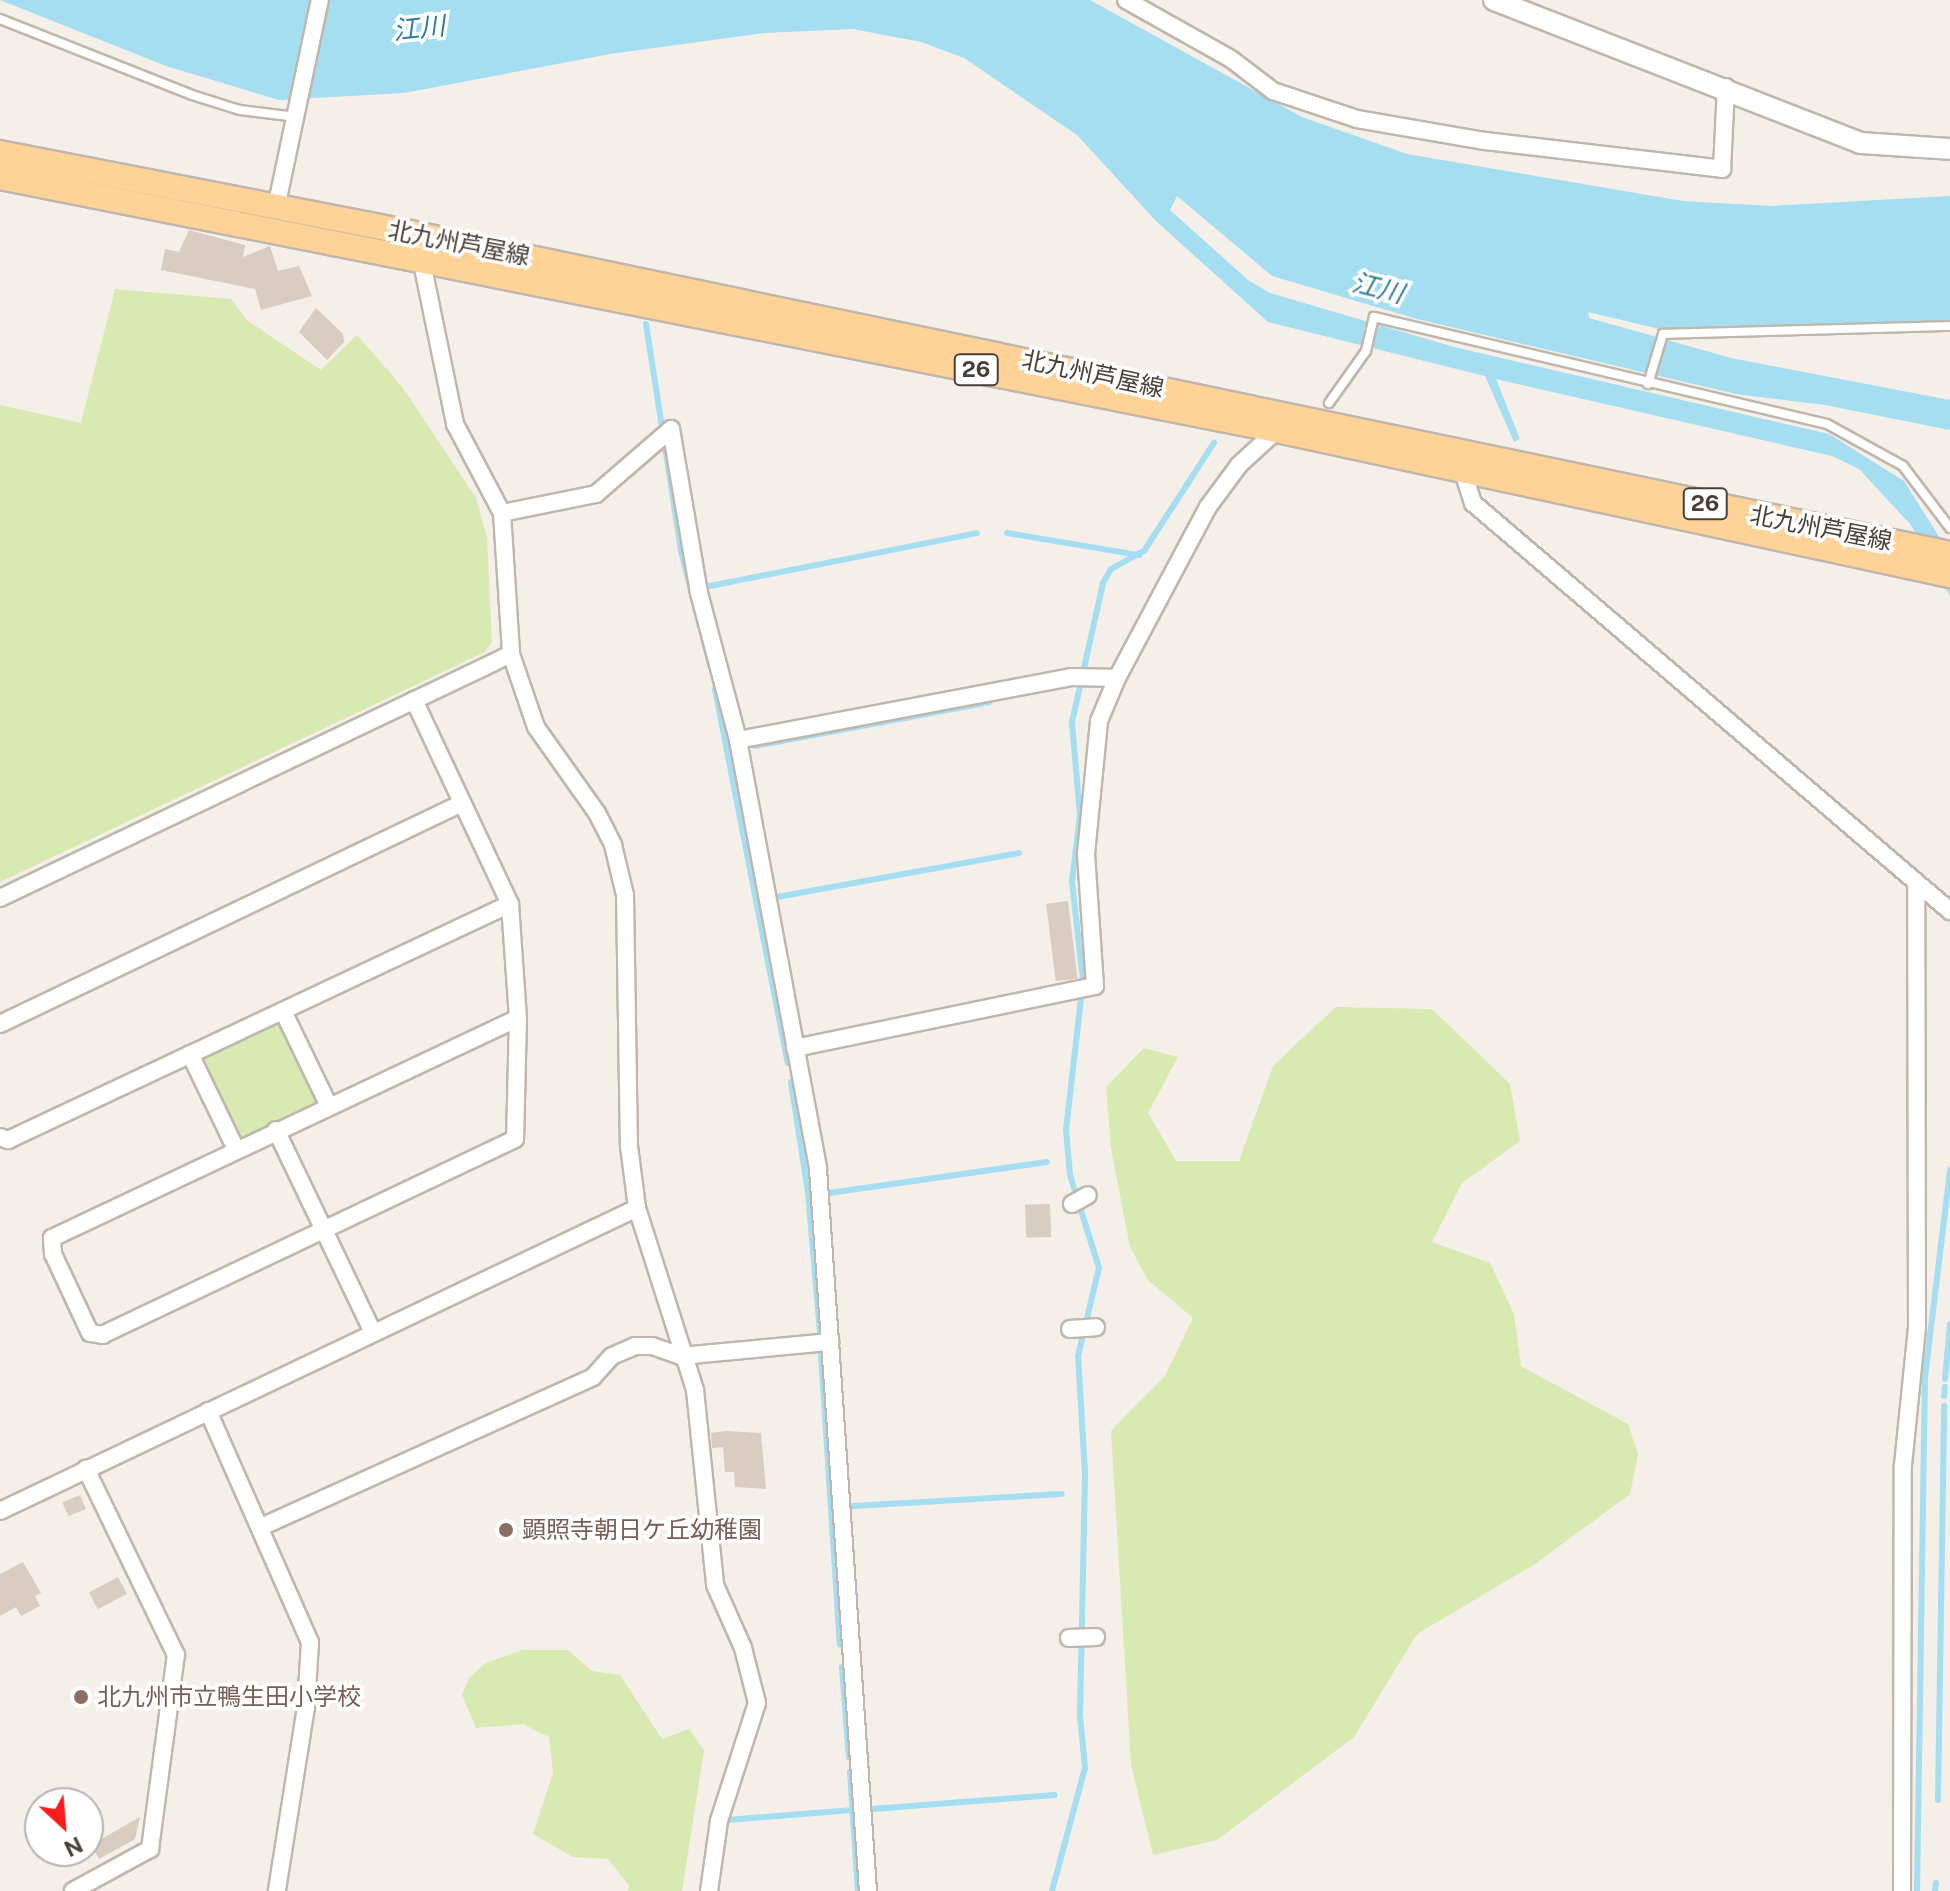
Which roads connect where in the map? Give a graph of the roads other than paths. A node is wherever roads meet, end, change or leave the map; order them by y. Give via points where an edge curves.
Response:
1 (1126, 0) edge
2 (1494, 0) edge
3 (319, 2) edge
4 (1515, 4) edge
5 (0, 19) edge
6 (1726, 87) junction
7 (298, 114) junction
8 (1950, 149) edge
9 (0, 153) edge
10 (0, 177) edge
11 (276, 208) junction
12 (420, 246) junction
13 (1950, 326) edge
14 (1648, 384) junction
15 (1329, 403) dead end
16 (1277, 430) junction
17 (1461, 460) junction
18 (502, 513) junction
19 (1950, 528) edge
20 (1950, 554) edge
21 (1950, 575) edge
22 (511, 654) junction
23 (1117, 678) junction
24 (414, 700) junction
25 (738, 740) junction
26 (462, 803) junction
27 (1916, 883) junction
28 (0, 898) edge
29 (510, 904) junction
30 (1950, 911) edge
31 (283, 1011) junction
32 (518, 1018) junction
33 (0, 1024) edge
34 (795, 1048) junction
35 (190, 1054) junction
36 (329, 1106) junction
37 (276, 1130) junction
38 (0, 1137) edge
39 (236, 1149) junction
40 (1088, 1195) dead end
41 (1072, 1204) dead end
42 (637, 1208) junction
43 (325, 1232) junction
44 (1096, 1327) dead end
45 (1070, 1329) dead end
46 (372, 1330) junction
47 (830, 1342) junction
48 (681, 1356) junction
49 (208, 1411) junction
50 (86, 1469) junction
51 (0, 1511) edge
52 (261, 1527) junction
53 (1096, 1637) dead end
54 (1069, 1638) dead end
55 (73, 1891) edge
56 (277, 1891) edge
57 (709, 1891) edge
58 (868, 1891) edge
59 (1902, 1891) edge

1 - 6 street via 1231,59 1273,91 1357,119 1485,141 1722,169
2 - 4 street
3 - 7 street
4 - 6 street
5 - 7 lane via 192,95 240,110
6 - 8 street via 1860,143
7 - 11 street
9 - 11 main road, 北九州芦屋線 / 26
10 - 12 main road, 北九州芦屋線 / 26
11 - 12 main road, 北九州芦屋線 / 26
12 - 16 main road, 北九州芦屋線 / 26
12 - 17 main road, 北九州芦屋線 / 26
12 - 18 street via 455,424
13 - 14 lane via 1663,334
14 - 15 lane via 1374,317 1366,351
14 - 19 lane via 1827,424 1857,436 1903,466
16 - 17 main road, 北九州芦屋線 / 26
16 - 23 street via 1239,465 1208,507
17 - 20 main road, 北九州芦屋線 / 26
17 - 21 main road, 北九州芦屋線 / 26
17 - 27 street via 1473,503
18 - 22 street
18 - 25 street via 596,494 671,429 699,593
22 - 24 street
22 - 42 street via 536,727 597,813 613,845 625,895 629,1146
23 - 25 street via 1071,677
23 - 34 street via 1099,721 1086,854 1095,986
24 - 26 street
24 - 28 street
25 - 34 street
26 - 29 street
26 - 33 street
27 - 30 street
27 - 59 street via 1917,1327 1903,1465
29 - 31 street
29 - 32 street
31 - 35 street
31 - 36 street
32 - 36 street
32 - 43 street via 515,1139
34 - 47 street via 818,1169
35 - 38 street via 8,1140
35 - 39 street
36 - 37 street
37 - 39 street
37 - 43 street
39 - 43 street via 52,1238 53,1254 90,1333 103,1335
40 - 41 street
42 - 46 street
42 - 48 street
43 - 46 street
44 - 45 street
46 - 49 street
47 - 48 street
47 - 58 street
48 - 52 street via 635,1346 612,1356 593,1377
48 - 57 street via 695,1390 703,1435 715,1585 743,1648 757,1703 719,1821
49 - 50 street
49 - 52 street
50 - 51 street
50 - 55 street via 176,1655 150,1849
52 - 56 street via 310,1642 306,1707
53 - 54 street

